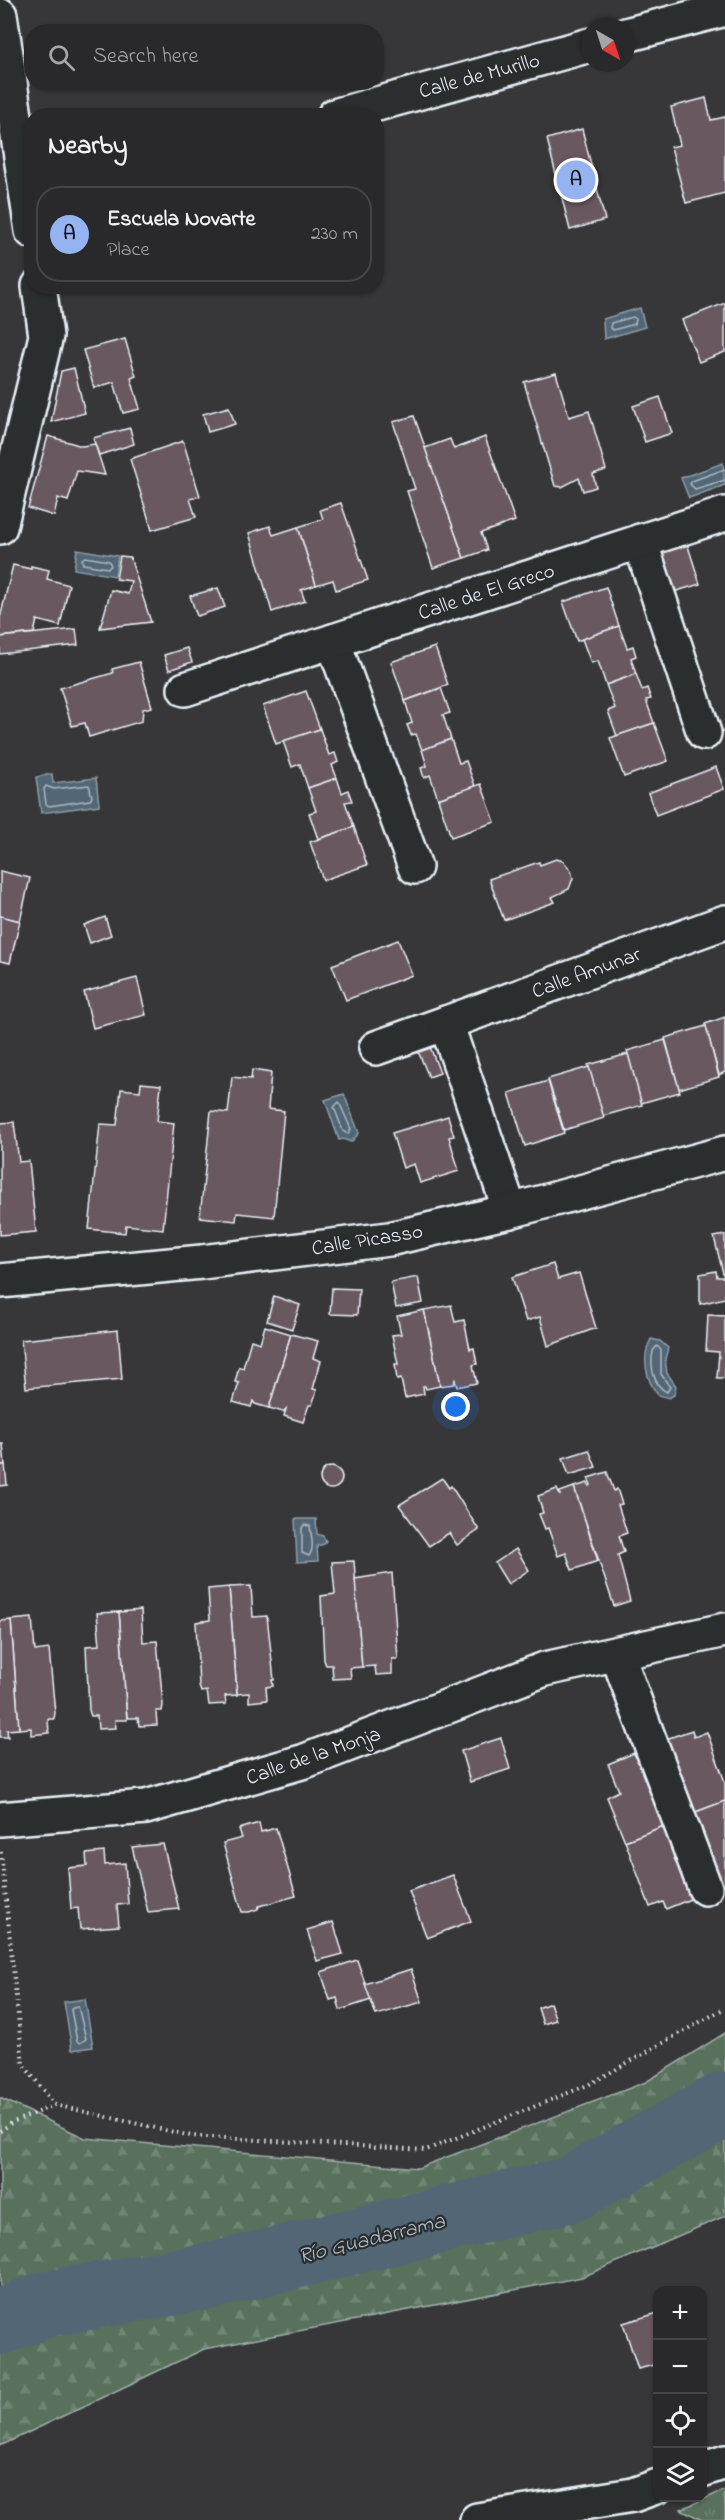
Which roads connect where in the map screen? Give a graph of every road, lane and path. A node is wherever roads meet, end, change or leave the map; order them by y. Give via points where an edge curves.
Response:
1 (725, 9) edge
2 (0, 15) edge
3 (635, 33) edge
4 (581, 47) edge
5 (363, 108) edge
6 (23, 210) edge
7 (40, 294) edge
8 (725, 514) edge
9 (0, 527) edge
10 (640, 541) junction
11 (333, 640) junction
12 (185, 689) dead end
13 (704, 733) dead end
14 (415, 867) dead end
15 (725, 922) edge
16 (446, 1023) junction
17 (376, 1048) dead end
18 (725, 1153) edge
19 (510, 1211) junction
20 (0, 1281) edge
21 (725, 1630) edge
22 (617, 1654) junction
23 (0, 1819) edge
24 (0, 1843) edge
25 (705, 1888) dead end
26 (725, 2008) edge
27 (55, 2105) junction
28 (0, 2131) edge
29 (725, 2462) edge
30 (707, 2468) edge
31 (653, 2488) edge
32 (477, 2520) edge

1 - 3 street
2 - 6 street
4 - 5 street, Calle de Murillo
7 - 9 street via 46,336
8 - 10 street, Calle de El Greco
10 - 11 street, Calle de El Greco
10 - 13 street
11 - 12 street, Calle de El Greco
11 - 14 street
15 - 16 street, Calle Amunar
16 - 17 street, Calle Amunar
16 - 19 street
18 - 19 street, Calle Picasso
19 - 20 street, Calle Picasso via 390,1239
21 - 22 street, Calle de la Monja
22 - 23 street, Calle de la Monja via 546,1669 305,1761 146,1807
22 - 25 street
24 - 27 path via 23,2064
26 - 27 path via 588,2085 426,2150 191,2136
27 - 28 path
29 - 30 street
31 - 32 street via 633,2495

